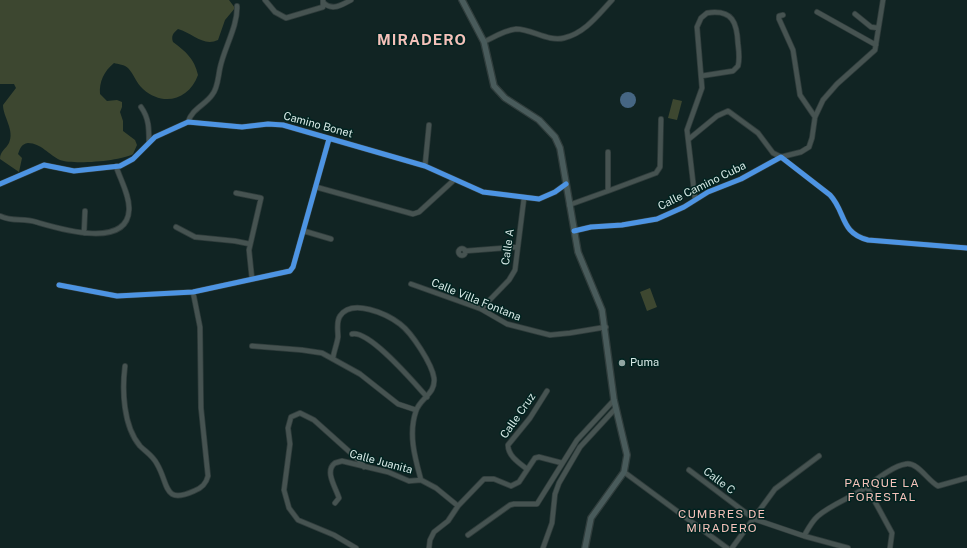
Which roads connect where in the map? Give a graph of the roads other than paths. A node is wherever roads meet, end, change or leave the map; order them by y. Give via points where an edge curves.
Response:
1 (265, 0) edge
2 (351, 0) edge
3 (462, 0) edge
4 (612, 0) edge
5 (883, 0) edge
6 (323, 2) edge
7 (237, 6) dead end
8 (817, 12) dead end
9 (854, 14) dead end
10 (783, 15) dead end
11 (878, 28) junction
12 (484, 42) junction
13 (876, 45) junction
14 (702, 76) junction
15 (141, 107) dead end
16 (815, 117) junction
17 (661, 119) dead end
18 (188, 122) junction
19 (429, 125) dead end
20 (328, 139) junction
21 (689, 139) junction
22 (149, 142) junction
23 (608, 152) dead end
24 (781, 157) junction
25 (116, 166) junction
26 (425, 166) junction
27 (454, 180) junction
28 (0, 184) edge
29 (566, 184) junction
30 (316, 187) junction
31 (608, 191) junction
32 (236, 193) dead end
33 (524, 198) junction
34 (695, 199) junction
35 (569, 205) junction
36 (85, 211) dead end
37 (0, 216) edge
38 (176, 227) dead end
39 (304, 231) junction
40 (574, 231) junction
41 (84, 233) junction
42 (331, 239) dead end
43 (250, 244) junction
44 (517, 247) junction
45 (967, 248) edge
46 (465, 251) dead end
47 (252, 279) junction
48 (411, 284) dead end
49 (59, 285) dead end
50 (193, 292) junction
51 (481, 310) junction
52 (606, 327) junction
53 (352, 334) dead end
54 (252, 346) dead end
55 (333, 358) junction
56 (126, 366) dead end
57 (547, 391) dead end
58 (427, 397) junction
59 (614, 400) junction
60 (416, 410) junction
61 (615, 410) junction
62 (819, 456) dead end
63 (562, 463) junction
64 (364, 467) junction
65 (527, 469) junction
66 (689, 470) dead end
67 (624, 472) junction
68 (967, 478) edge
69 (421, 480) junction
70 (866, 487) junction
71 (335, 503) dead end
72 (458, 506) junction
73 (754, 519) junction
74 (468, 535) dead end
75 (804, 536) junction
76 (356, 548) edge
77 (429, 548) edge
78 (543, 548) edge
79 (585, 548) edge
80 (727, 548) edge
81 (732, 548) edge
82 (848, 548) edge
83 (890, 548) edge

1 - 6 street via 275,12 286,18 323,6
2 - 6 street via 334,7 326,6
3 - 12 main road
4 - 12 street via 583,29 569,37 558,39 527,30 515,30
5 - 11 street
7 - 18 street via 236,19 223,56 216,89 210,98 190,115
8 - 13 street
9 - 11 street via 871,27
10 - 16 street via 779,16 779,19 793,50 798,90
11 - 13 street
12 - 29 main road via 494,86 505,98 539,120 555,137 562,155
13 - 16 street via 875,50 823,100
14 - 14 street via 733,71 738,66 736,26 732,18 725,14 707,13 698,22
14 - 21 street via 702,91 687,130
15 - 22 street via 149,124
16 - 24 street, Calle Camino Cuba via 809,147 801,152
17 - 31 street via 658,171
18 - 20 street, Camino Bonet via 242,127 283,125
18 - 22 street, Camino Bonet
19 - 26 street
20 - 26 street, Camino Bonet
20 - 30 street
21 - 24 street via 717,116 728,111 758,133 773,153
21 - 34 street
22 - 25 street, Camino Bonet via 127,163
23 - 31 street
24 - 34 street, Calle Camino Cuba via 741,179
24 - 45 street via 834,199 849,231 862,238
25 - 28 street, Camino Bonet via 74,171 44,165
25 - 41 street via 129,204 128,217 121,226 112,231
26 - 27 street, Camino Bonet
27 - 30 street via 419,212 413,214
27 - 33 street, Camino Bonet via 483,192
29 - 33 street, Camino Bonet via 546,197
29 - 35 main road
30 - 39 street
31 - 35 street
32 - 43 street via 261,198
33 - 44 street, Calle A
34 - 40 street, Calle Camino Cuba via 657,219
35 - 40 main road
36 - 41 street
37 - 41 street via 11,220 30,220 58,229
38 - 43 street via 195,237
39 - 42 street
39 - 47 street via 292,269
40 - 52 main road via 578,252 602,310
43 - 47 street
44 - 46 street
44 - 51 street, Calle A via 511,277
47 - 50 street
48 - 51 street, Calle Villa Fontana
49 - 50 street via 117,296
50 - 56 street via 200,327 201,408 208,476 200,489 182,496 172,495 156,461 137,441 123,397
51 - 52 street, Calle Villa Fontana via 507,324 550,335
52 - 59 main road
53 - 58 street via 359,334 380,348
54 - 55 street via 309,350
55 - 58 street via 338,337 338,320 347,310 358,307 382,315 405,329 427,361 434,382
55 - 60 street via 360,374 398,404
57 - 65 street, Calle Cruz via 530,418 508,445 509,452
58 - 60 street
59 - 61 main road
59 - 63 street via 579,436
60 - 69 street via 413,447
61 - 67 main road via 627,456
61 - 78 street via 580,447 559,483 555,494 552,523
62 - 73 street via 774,489
63 - 65 street via 537,457
63 - 74 street via 537,504 510,505
64 - 69 street, Calle Juanita via 388,472 409,481
64 - 71 street, Calle Juanita via 342,461 332,464 331,475 338,498
64 - 76 street via 314,420 300,413 291,417 284,490 289,508 298,520 334,535
65 - 72 street via 514,485 494,478 484,479
66 - 73 street, Calle C
67 - 79 main road via 591,518
67 - 80 street
68 - 70 street via 938,486 916,466 907,464 875,478
69 - 72 street, Calle Juanita via 436,488
70 - 75 street via 818,515
70 - 83 street via 892,533
72 - 77 street via 448,521 431,536
73 - 75 street, Calle C
73 - 81 street
75 - 82 street, Calle C

